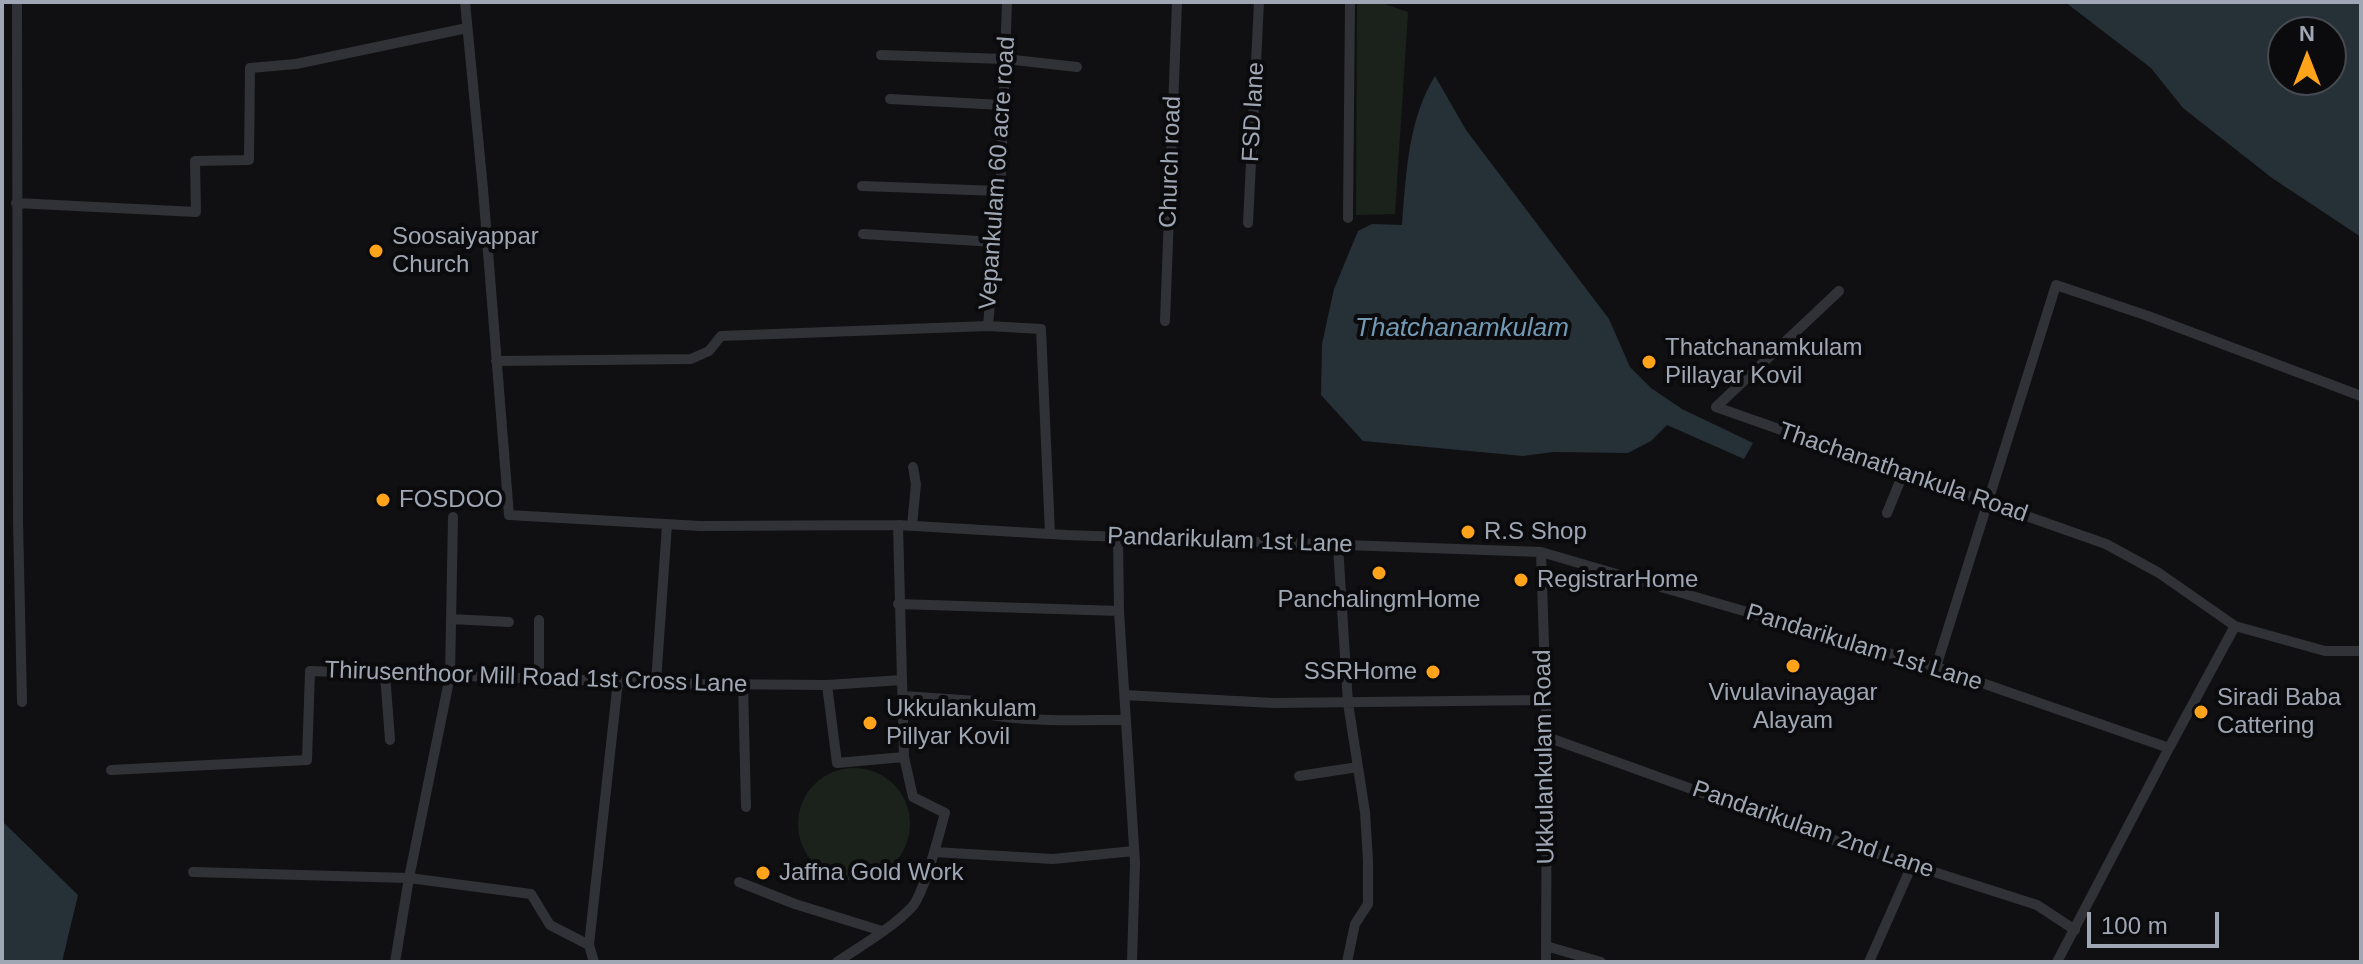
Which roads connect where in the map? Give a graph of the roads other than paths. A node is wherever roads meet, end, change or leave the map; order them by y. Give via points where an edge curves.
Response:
1 (17, 2) edge
2 (465, 2) edge
3 (1007, 2) edge
4 (1177, 2) edge
5 (1259, 2) edge
6 (1350, 2) edge
7 (467, 28) junction
8 (881, 55) dead end
9 (1005, 59) junction
10 (1077, 67) dead end
11 (890, 99) dead end
12 (1002, 105) junction
13 (862, 186) dead end
14 (999, 191) junction
15 (16, 203) junction
16 (1348, 218) dead end
17 (1248, 223) dead end
18 (863, 234) dead end
19 (995, 242) junction
20 (1839, 291) dead end
21 (1165, 321) dead end
22 (988, 326) junction
23 (496, 361) junction
24 (2361, 396) edge
25 (913, 467) dead end
26 (1903, 474) junction
27 (1987, 503) junction
28 (1887, 513) dead end
29 (453, 517) dead end
30 (667, 525) junction
31 (898, 525) junction
32 (912, 526) junction
33 (1050, 534) junction
34 (1118, 537) junction
35 (1338, 546) junction
36 (1541, 552) junction
37 (898, 604) junction
38 (1119, 611) junction
39 (451, 619) junction
40 (539, 620) dead end
41 (509, 622) dead end
42 (2235, 626) junction
43 (2361, 651) edge
44 (1936, 667) junction
45 (385, 674) junction
46 (450, 676) junction
47 (539, 679) junction
48 (902, 680) junction
49 (618, 681) junction
50 (656, 682) junction
51 (743, 684) junction
52 (827, 685) junction
53 (1125, 695) junction
54 (903, 696) junction
55 (1545, 700) junction
56 (22, 702) dead end
57 (1348, 703) junction
58 (1125, 720) junction
59 (1547, 737) junction
60 (390, 740) dead end
61 (2169, 748) junction
62 (904, 757) junction
63 (1358, 767) junction
64 (111, 770) dead end
65 (1299, 776) dead end
66 (746, 807) dead end
67 (1134, 851) junction
68 (934, 852) junction
69 (1912, 865) junction
70 (193, 872) dead end
71 (409, 878) junction
72 (739, 882) dead end
73 (2075, 930) junction
74 (882, 931) junction
75 (589, 945) junction
76 (1546, 946) junction
77 (395, 962) edge
78 (594, 962) edge
79 (837, 962) edge
80 (1132, 962) edge
81 (1347, 962) edge
82 (1546, 962) edge
83 (1601, 962) edge
84 (1869, 962) edge
85 (2057, 962) edge

1 - 15 street
2 - 7 street, Pandarikulam 1st Lane
3 - 9 street, Vepankulam 60 acre road
4 - 21 street, Church road
5 - 17 street, FSD lane
6 - 16 street
7 - 15 street via 296,64 250,68 249,160 195,161 196,212
7 - 23 street, Pandarikulam 1st Lane
8 - 9 street
9 - 10 street
9 - 12 street, Vepankulam 60 acre road
11 - 12 street
12 - 14 street, Vepankulam 60 acre road
13 - 14 street
14 - 19 street, Vepankulam 60 acre road
15 - 56 street
18 - 19 street
19 - 22 street, Vepankulam 60 acre road
20 - 26 street, Thachanathankula Road via 1716,407
22 - 23 street via 721,336 709,351 691,359
22 - 33 street, Vepankulam 60 acre road via 1041,329
23 - 30 street, Pandarikulam 1st Lane via 509,515
24 - 27 street via 2056,285
25 - 32 street
26 - 27 street, Thachanathankula Road
26 - 28 street
27 - 42 street, Thachanathankula Road via 2106,544
27 - 44 street
29 - 39 street
30 - 31 street, Pandarikulam 1st Lane
30 - 50 street
31 - 32 street, Pandarikulam 1st Lane
31 - 37 street
32 - 33 street, Pandarikulam 1st Lane
33 - 34 street, Pandarikulam 1st Lane
34 - 35 street, Pandarikulam 1st Lane
34 - 38 street
35 - 36 street, Pandarikulam 1st Lane
35 - 57 street
36 - 44 street, Pandarikulam 1st Lane
36 - 55 street, Ukkulankulam Road
37 - 38 street
37 - 48 street
38 - 53 street
39 - 41 street
39 - 46 street
40 - 47 street
42 - 43 street via 2325,651
42 - 61 street
44 - 61 street, Pandarikulam 1st Lane
45 - 46 street, Thirusenthoor Mill Road 1st Cross Lane
45 - 60 street
45 - 64 street, Thirusenthoor Mill Road 1st Cross Lane via 310,671 307,760
46 - 47 street, Thirusenthoor Mill Road 1st Cross Lane
46 - 71 street
47 - 49 street, Thirusenthoor Mill Road 1st Cross Lane
48 - 52 street, Thirusenthoor Mill Road 1st Cross Lane
48 - 54 street
49 - 50 street, Thirusenthoor Mill Road 1st Cross Lane
49 - 75 street
50 - 51 street, Thirusenthoor Mill Road 1st Cross Lane
51 - 52 street, Thirusenthoor Mill Road 1st Cross Lane
51 - 66 street
52 - 62 street via 837,763
53 - 57 street
53 - 58 street
54 - 58 street via 977,701 985,714 998,717
54 - 62 street
55 - 57 street
55 - 59 street, Ukkulankulam Road
57 - 63 street
58 - 67 street
59 - 69 street, Pandarikulam 2nd Lane
59 - 76 street, Ukkulankulam Road
61 - 73 street
62 - 68 street via 913,797 945,813
63 - 65 street
63 - 81 street via 1368,904 1355,924
67 - 68 street via 1053,859
67 - 80 street
68 - 74 street via 914,905
69 - 73 street, Pandarikulam 2nd Lane via 2037,905
69 - 84 street
70 - 71 street
71 - 75 street via 531,894 550,925
71 - 77 street
72 - 74 street
73 - 85 street
74 - 79 street
75 - 78 street
76 - 82 street, Ukkulankulam Road
76 - 83 street

